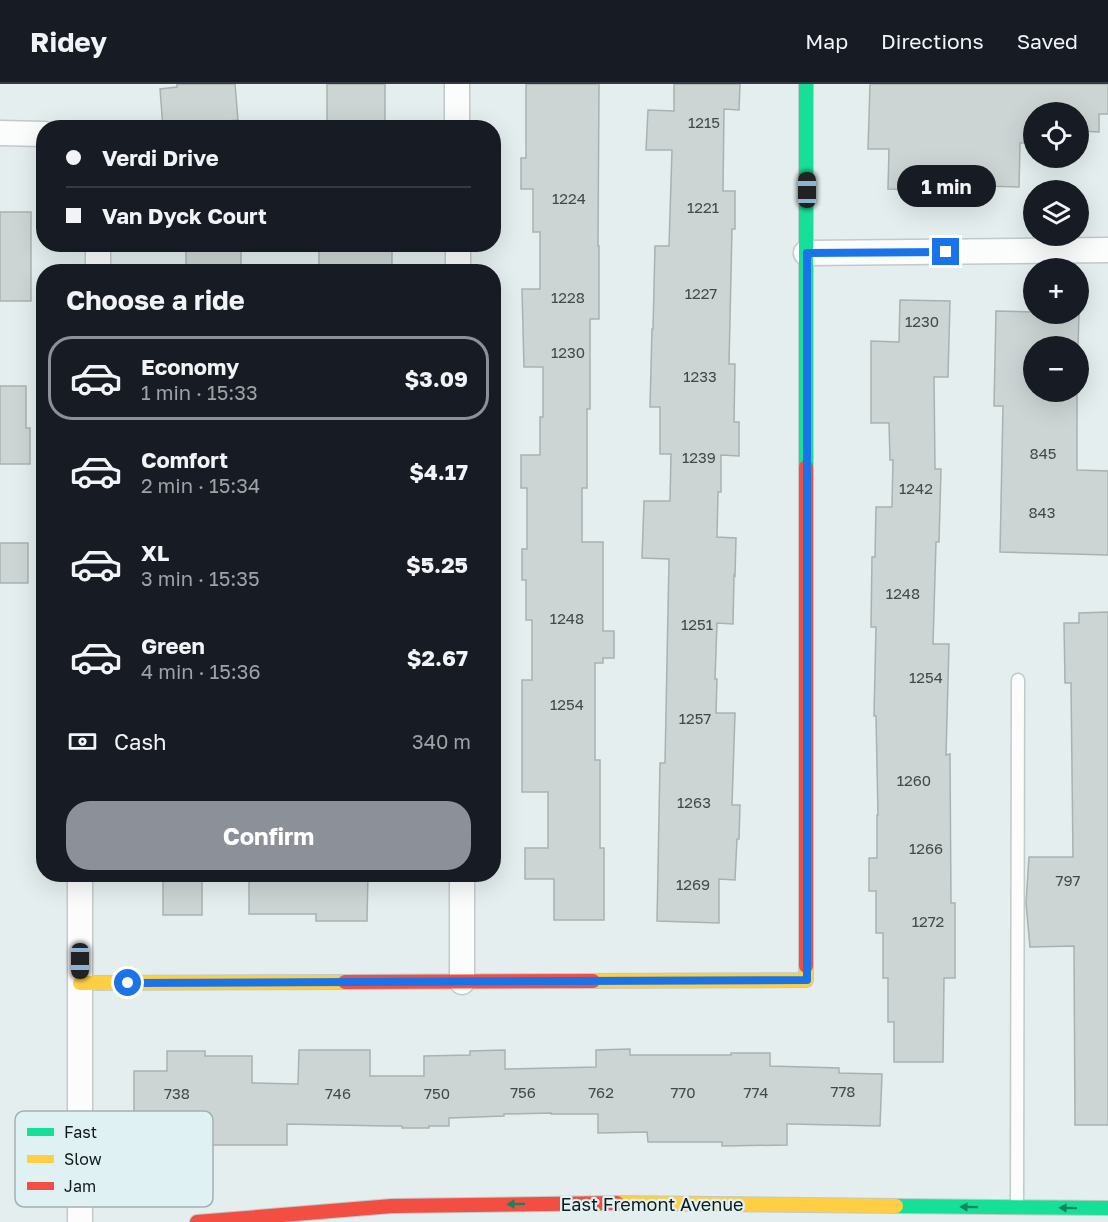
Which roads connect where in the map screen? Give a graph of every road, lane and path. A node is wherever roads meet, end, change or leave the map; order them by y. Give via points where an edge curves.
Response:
1 (457, 84) edge
2 (807, 84) edge
3 (457, 120) edge
4 (0, 133) edge
5 (36, 134) edge
6 (1108, 250) edge
7 (807, 253) junction
8 (1018, 680) dead end
9 (80, 882) edge
10 (462, 882) edge
11 (462, 982) junction
12 (80, 983) junction
13 (80, 1111) edge
14 (1017, 1207) junction
15 (1108, 1208) edge
16 (392, 1214) edge
17 (818, 1214) edge
18 (197, 1222) edge

1 - 3 street
2 - 7 street
4 - 5 street
6 - 7 street
7 - 11 street via 807,980
8 - 14 lane
9 - 12 street
10 - 11 street
11 - 12 street
12 - 13 street
15 -> 14 street, East Fremont Avenue
14 -> 17 street, East Fremont Avenue
17 -> 16 street, East Fremont Avenue via 574,1203
16 - 18 street, East Fremont Avenue

